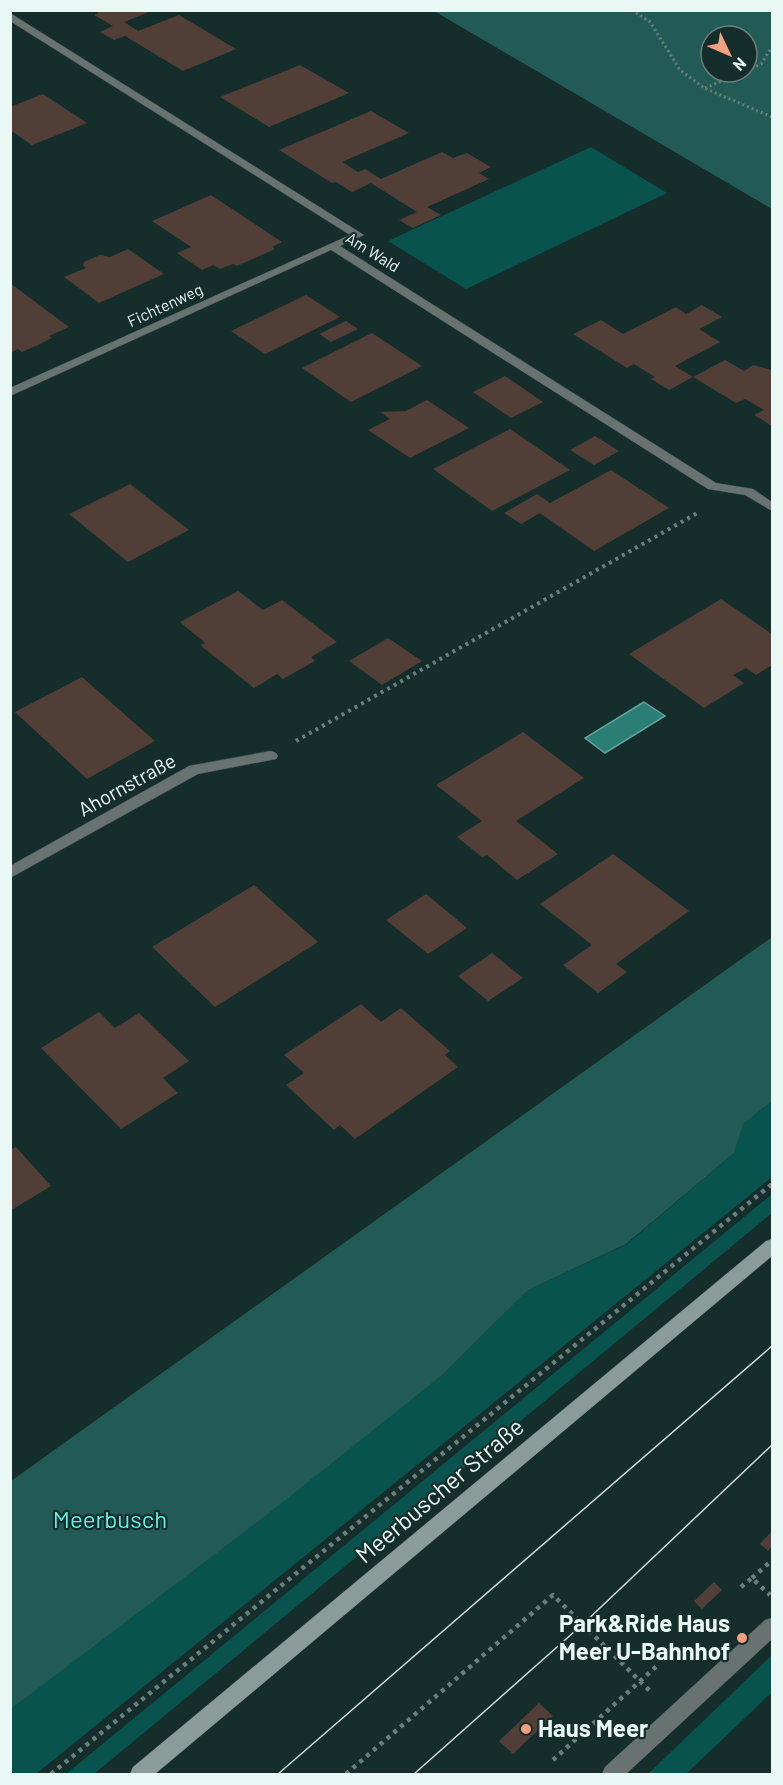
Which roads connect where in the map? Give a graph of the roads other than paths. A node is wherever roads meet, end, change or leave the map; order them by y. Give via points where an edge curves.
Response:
1 (10, 16) edge
2 (332, 246) junction
3 (10, 393) edge
4 (772, 507) edge
5 (271, 756) road end
6 (10, 873) edge
7 (772, 1246) edge
8 (772, 1627) edge
9 (140, 1774) edge
10 (612, 1774) edge

1 - 2 street, Am Wald via 358,234
2 - 3 street, Fichtenweg
2 - 4 street, Am Wald via 712,486 749,492
5 - 6 street, Ahornstraße via 194,770
7 - 9 main road, Meerbuscher Straße
8 - 10 street

